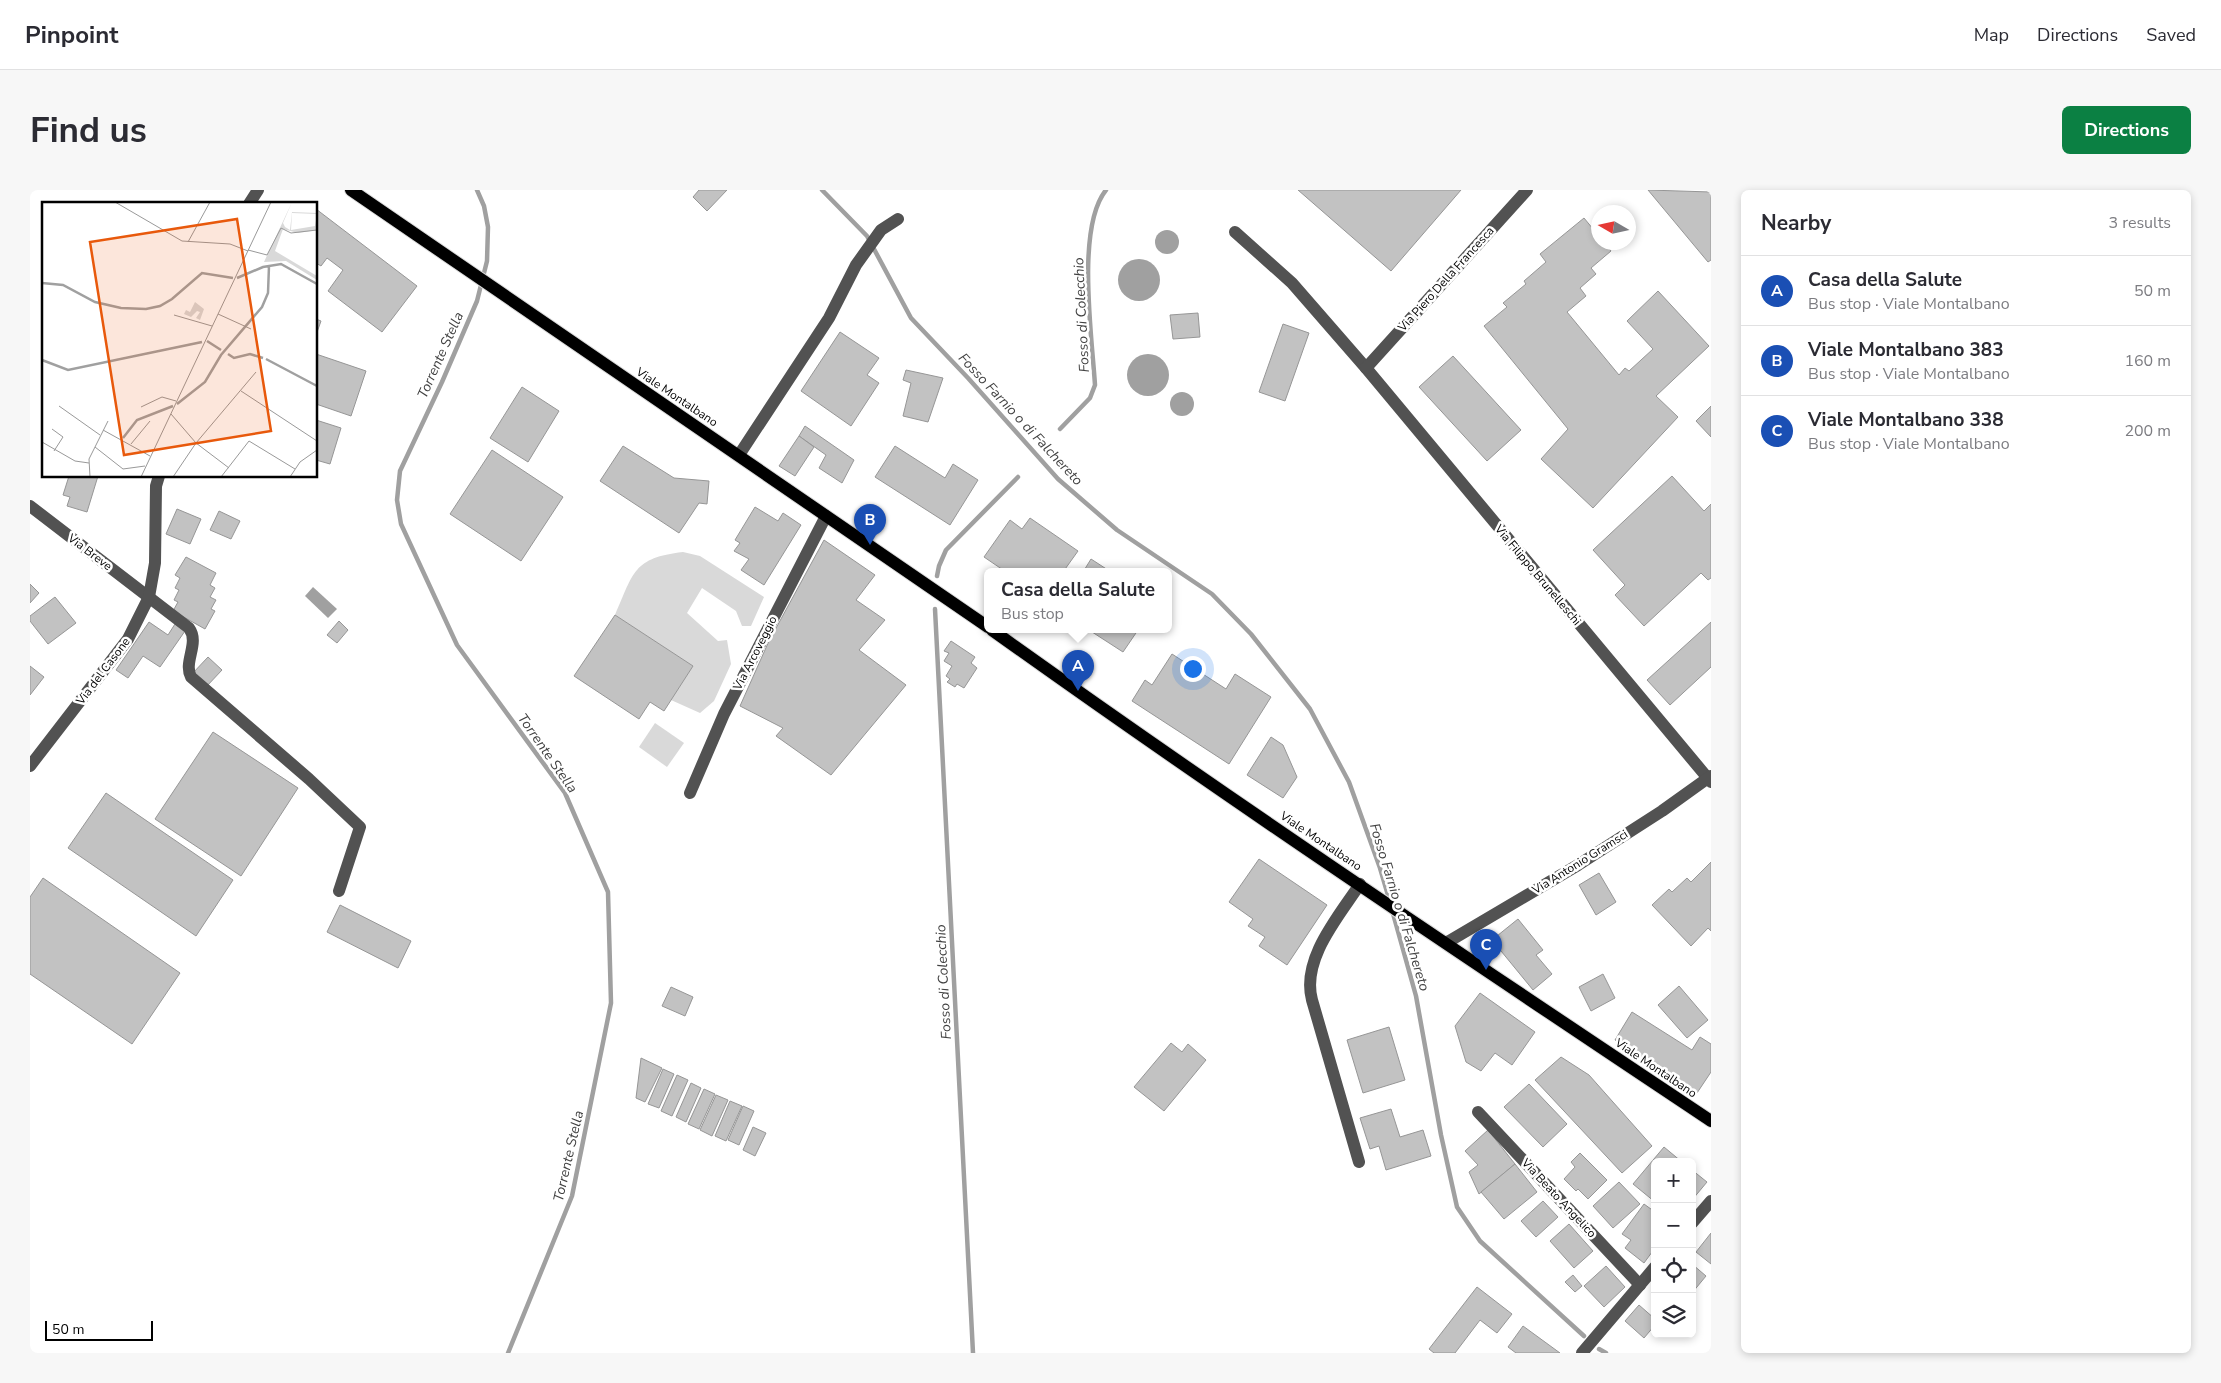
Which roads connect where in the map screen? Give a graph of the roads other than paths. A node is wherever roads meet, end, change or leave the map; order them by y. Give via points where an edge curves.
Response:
1 (258, 190) edge
2 (351, 190) edge
3 (1527, 190) edge
4 (250, 202) edge
5 (898, 219) dead end
6 (1235, 232) dead end
7 (1366, 368) junction
8 (739, 455) junction
9 (158, 478) edge
10 (30, 506) edge
11 (826, 516) junction
12 (149, 597) junction
13 (984, 624) edge
14 (996, 633) edge
15 (30, 766) edge
16 (1710, 779) edge
17 (690, 793) dead end
18 (1365, 888) junction
19 (339, 890) dead end
20 (1446, 944) junction
21 (1478, 1112) dead end
22 (1711, 1121) edge
23 (1359, 1162) dead end
24 (1711, 1201) edge
25 (1696, 1218) edge
26 (1651, 1272) edge
27 (1640, 1285) junction
28 (1582, 1353) edge

1 - 4 street
2 - 8 main road, Viale Montalbano
3 - 7 street, Via Piero Della Francesca
5 - 8 street via 886,225 876,236 848,276 829,318
6 - 7 street, Via Filippo Brunelleschi via 1292,283
7 - 16 street, Via Filippo Brunelleschi
8 - 11 main road, Viale Montalbano
9 - 12 street, Via del Casone via 155,563
10 - 12 street, Via Breve
11 - 13 main road, Viale Montalbano
11 - 17 street, Via Arcoveggio via 724,714
12 - 15 street, Via del Casone via 128,640
12 - 19 street, Via Breve via 193,633 188,672 191,677 360,827
14 - 18 main road, Viale Montalbano
16 - 20 street, Via Antonio Gramsci via 1587,860
18 - 20 main road, Viale Montalbano
18 - 23 street via 1315,956 1310,983 1312,1000
20 - 22 main road, Viale Montalbano
21 - 27 street, Via Beato Angelico
24 - 25 street
26 - 27 street
27 - 28 street

